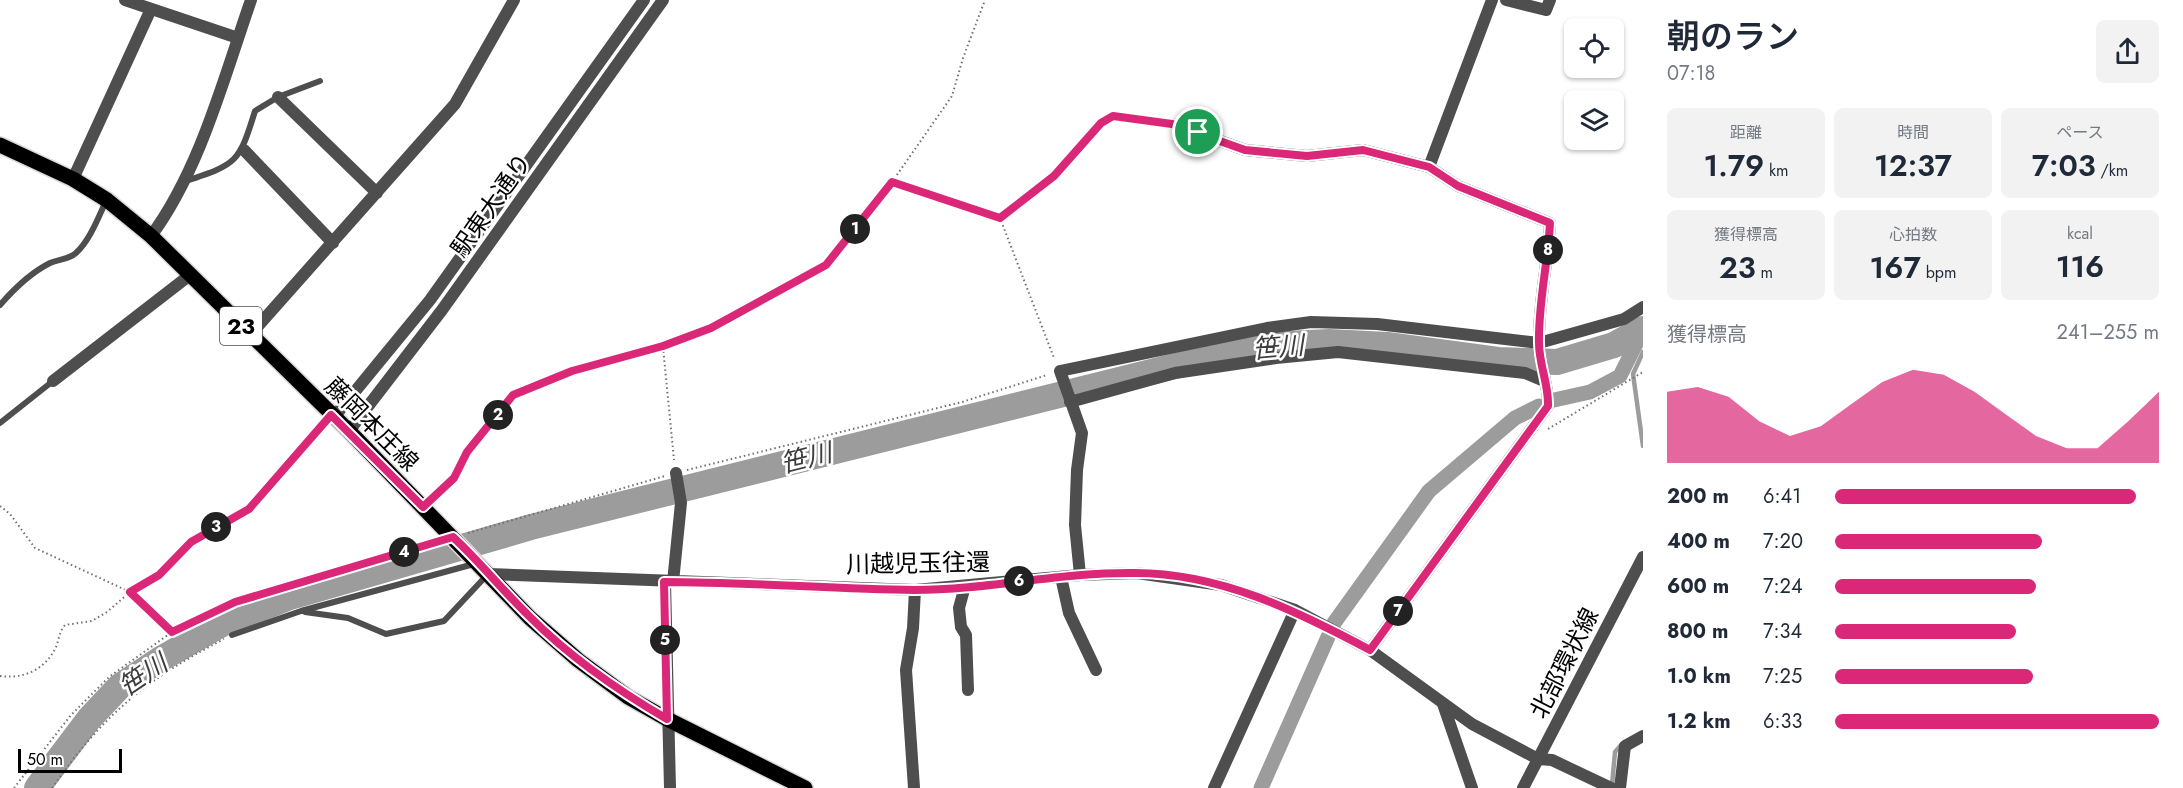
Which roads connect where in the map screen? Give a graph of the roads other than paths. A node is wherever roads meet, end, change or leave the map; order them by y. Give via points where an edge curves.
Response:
1 (125, 0) edge
2 (251, 0) edge
3 (514, 0) edge
4 (644, 0) edge
5 (663, 0) edge
6 (1492, 0) edge
7 (1506, 0) edge
8 (1550, 0) edge
9 (152, 9) junction
10 (238, 38) junction
11 (320, 81) dead end
12 (278, 97) junction
13 (1198, 132) road end
14 (0, 145) edge
15 (244, 150) junction
16 (1429, 167) junction
17 (73, 179) junction
18 (186, 181) junction
19 (377, 193) junction
20 (107, 200) junction
21 (151, 236) junction
22 (333, 243) junction
23 (190, 274) junction
24 (0, 305) edge
25 (1643, 307) edge
26 (250, 335) junction
27 (1539, 343) junction
28 (1543, 376) junction
29 (54, 381) joint
30 (1070, 402) junction
31 (333, 416) junction
32 (0, 423) edge
33 (349, 431) junction
34 (676, 472) road end
35 (191, 542) road end
36 (1643, 557) edge
37 (480, 566) junction
38 (1080, 575) junction
39 (1061, 577) junction
40 (669, 582) junction
41 (965, 586) junction
42 (915, 590) junction
43 (1295, 610) junction
44 (301, 611) junction
45 (232, 635) road end
46 (1370, 650) junction
47 (1096, 670) dead end
48 (968, 690) dead end
49 (1443, 704) junction
50 (667, 719) junction
51 (1643, 736) edge
52 (1538, 759) junction
53 (670, 788) edge
54 (805, 788) edge
55 (914, 788) edge
56 (1214, 788) edge
57 (1472, 788) edge
58 (1523, 788) edge
59 (1611, 788) edge
60 (1620, 788) edge

1 - 9 street
2 - 10 street
3 - 19 street via 455,104
4 - 31 street, 駅東大通り via 430,300
5 - 33 street, 駅東大通り via 442,310
6 - 16 street
7 - 8 street via 1546,10
9 - 10 street
9 - 17 street
10 - 18 street
11 - 12 lane
12 - 15 lane via 255,111
12 - 19 street
13 - 16 street via 1245,150 1307,156 1363,150
14 - 17 main road, 藤岡本庄線 / 23
15 - 18 lane via 224,168
15 - 22 street
16 - 27 street via 1458,186 1550,223
17 - 20 main road, 藤岡本庄線 / 23
18 - 21 street
19 - 22 street
20 - 21 main road, 藤岡本庄線 / 23
20 - 24 lane via 77,252 44,267
21 - 23 main road, 藤岡本庄線 / 23
22 - 26 street
23 - 26 main road, 藤岡本庄線 / 23
23 - 29 street
25 - 27 street via 1624,320
26 - 31 main road, 藤岡本庄線 / 23
27 - 28 street
27 - 30 street via 1377,324 1311,322 1267,328 1061,374
28 - 30 street via 1338,352 1276,357 1176,373
28 - 46 street via 1549,391 1548,406
29 - 32 lane
30 - 38 street via 1082,433 1074,525
31 - 33 main road, 藤岡本庄線 / 23
31 - 35 lane via 249,509
33 - 37 main road, 藤岡本庄線 / 23
34 - 40 street via 681,502
36 - 52 street, 北部環状線
37 - 40 street, 川越児玉往還
37 - 44 lane
37 - 44 lane via 444,621 386,634 348,618
37 - 50 main road, 藤岡本庄線 / 23 via 578,660 628,697
38 - 39 street, 川越児玉往還
38 - 43 street, 川越児玉往還 via 1174,576 1221,585
39 - 41 street, 川越児玉往還
39 - 47 street via 1069,614
40 - 42 street, 川越児玉往還
40 - 50 street
41 - 42 street, 川越児玉往還
41 - 48 street via 959,608 966,635
42 - 55 street via 906,670
43 - 46 street, 川越児玉往還
43 - 56 street
44 - 45 lane
46 - 49 street, 川越児玉往還
49 - 52 street, 川越児玉往還
49 - 57 street
50 - 53 street
50 - 54 main road, 藤岡本庄線 / 23
51 - 60 street via 1625,746
52 - 58 street, 北部環状線
52 - 59 street, 川越児玉往還 via 1552,760

